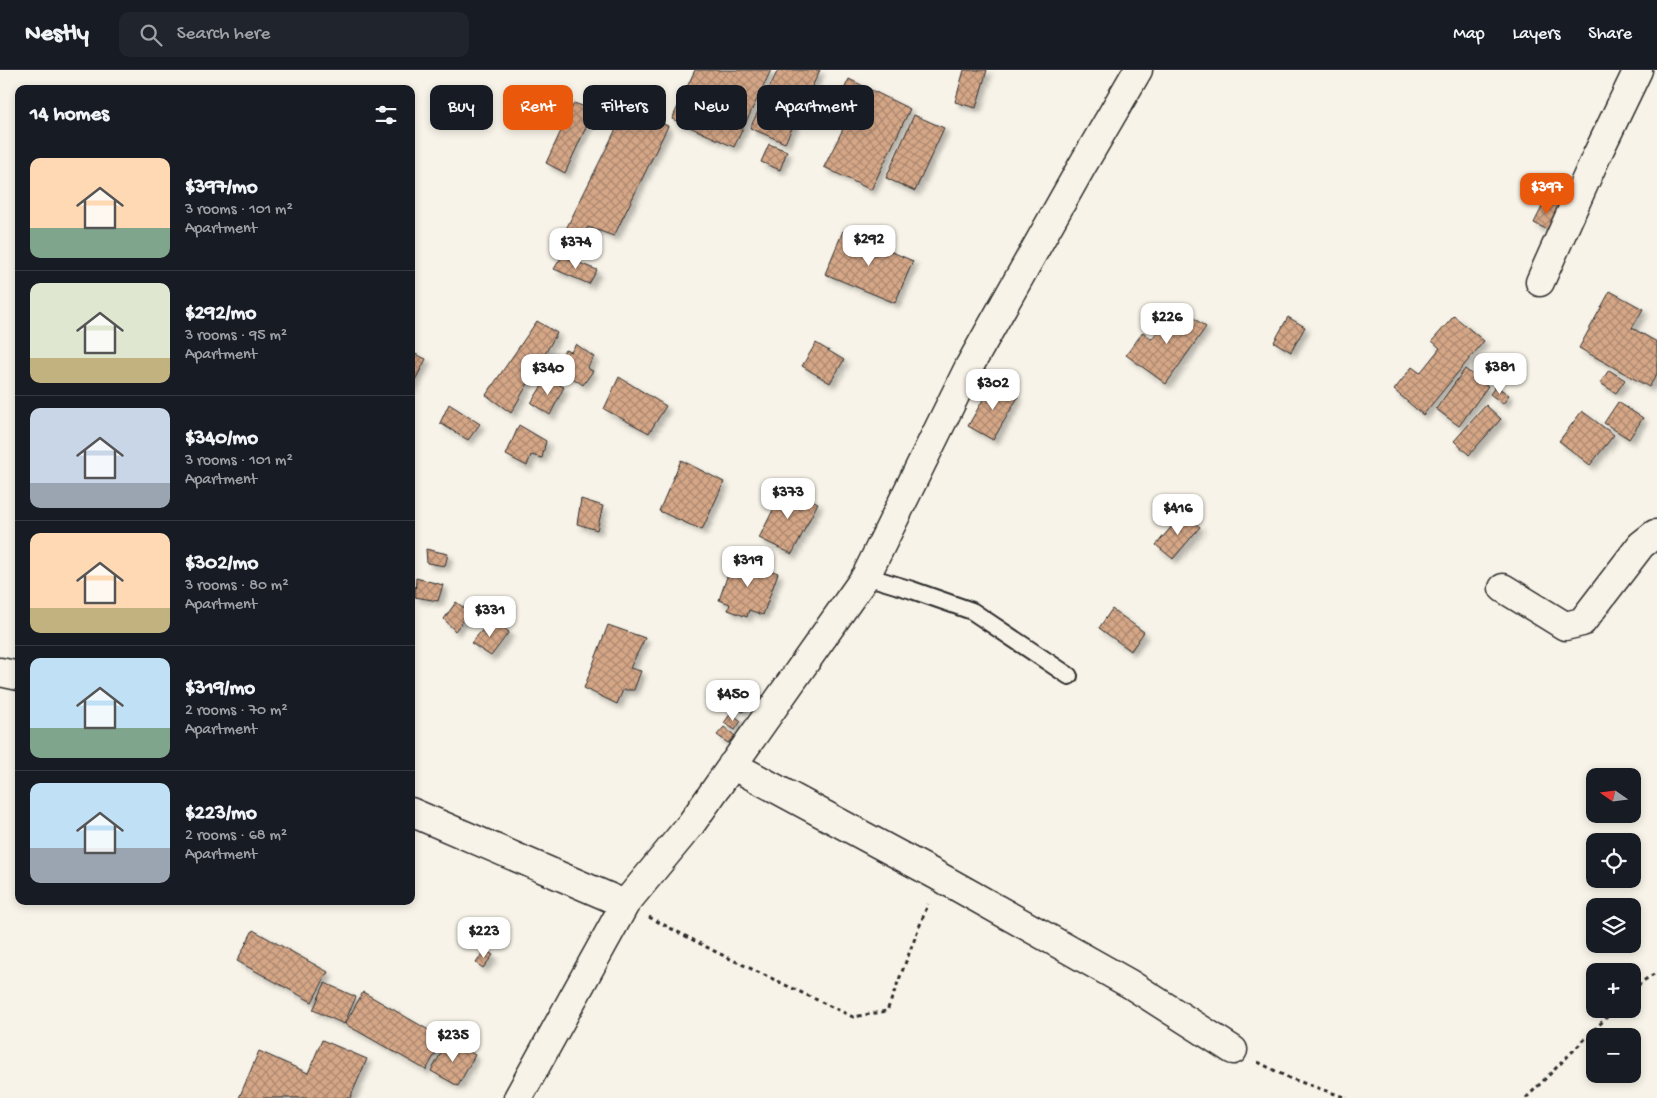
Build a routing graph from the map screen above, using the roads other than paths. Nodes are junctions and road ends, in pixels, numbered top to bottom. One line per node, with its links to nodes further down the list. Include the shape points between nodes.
1 (1138, 70): 5 (street, via 970,365)
2 (1638, 70): 3 (street)
3 (1540, 282)
4 (1657, 534): 6 (street, via 1641,545 1582,622 1565,626)
5 (866, 576): 9 (lane, via 972,611); 10 (street)
6 (1503, 588)
7 (0, 672): 8 (street)
8 (15, 675)
9 (1069, 676)
10 (732, 765): 12 (street, via 691,824); 13 (street, via 1130,984)
11 (415, 814): 12 (street)
12 (625, 904): 14 (street)
13 (1233, 1050)
14 (518, 1098)

